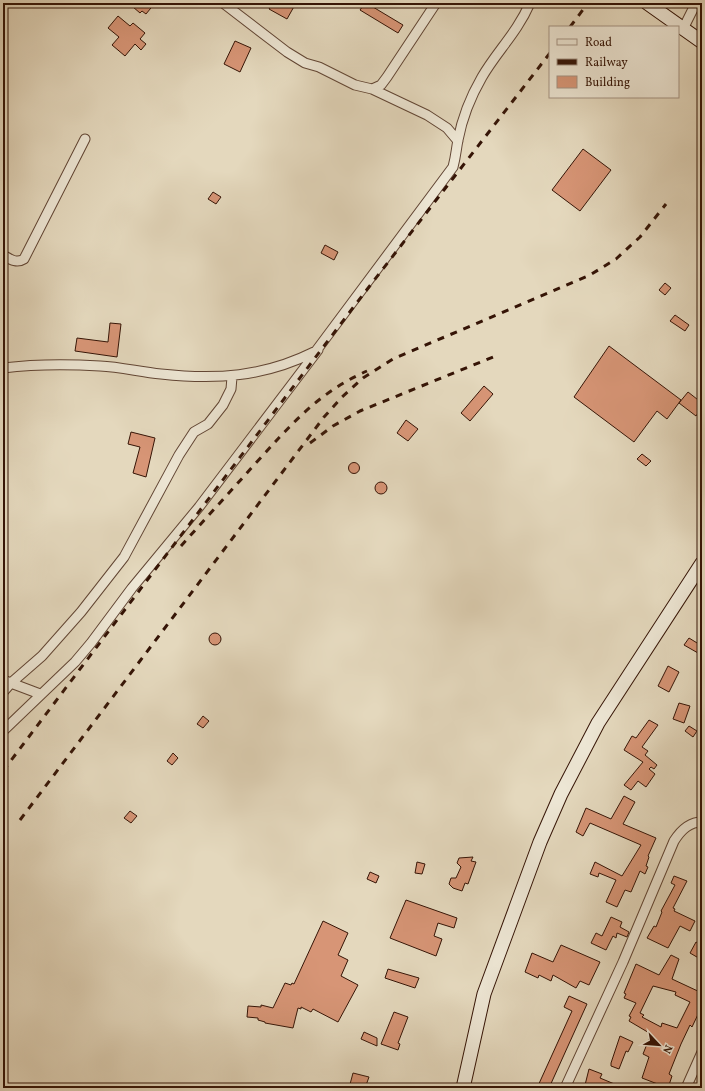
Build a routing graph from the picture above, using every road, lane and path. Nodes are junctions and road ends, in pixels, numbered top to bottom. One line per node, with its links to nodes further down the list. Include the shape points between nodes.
1 (223, 3): 11 (street, via 305,63 355,85)
2 (436, 3): 11 (street, via 387,77 381,85)
3 (530, 3): 13 (street, via 506,45 482,77 468,106)
4 (647, 3): 8 (main road)
5 (697, 3): 6 (street); 9 (street)
6 (702, 5)
7 (679, 26): 9 (main road)
8 (679, 26)
9 (683, 29): 10 (main road)
10 (702, 42)
11 (372, 89): 13 (street, via 426,115 447,128)
12 (84, 139): 14 (street, via 24,259 20,262 12,261)
13 (458, 141): 15 (street, via 458,152 453,167)
14 (3, 255)
15 (316, 351): 17 (street, via 274,369 258,370); 21 (street, via 318,350 91,643 75,662)
16 (3, 368): 17 (street, via 100,366 205,378)
17 (232, 377): 19 (street, via 223,405 208,424 194,432 179,455 124,557 42,656)
18 (702, 563): 25 (main road, via 598,723 561,794 540,842 484,994)
19 (7, 681): 20 (street); 21 (street)
20 (3, 692)
21 (40, 694): 22 (street)
22 (5, 725)
23 (702, 822): 26 (street, via 690,824 680,831 674,840 623,962)
24 (702, 1052): 27 (street)
25 (463, 1088)
26 (565, 1088)
27 (686, 1088)

